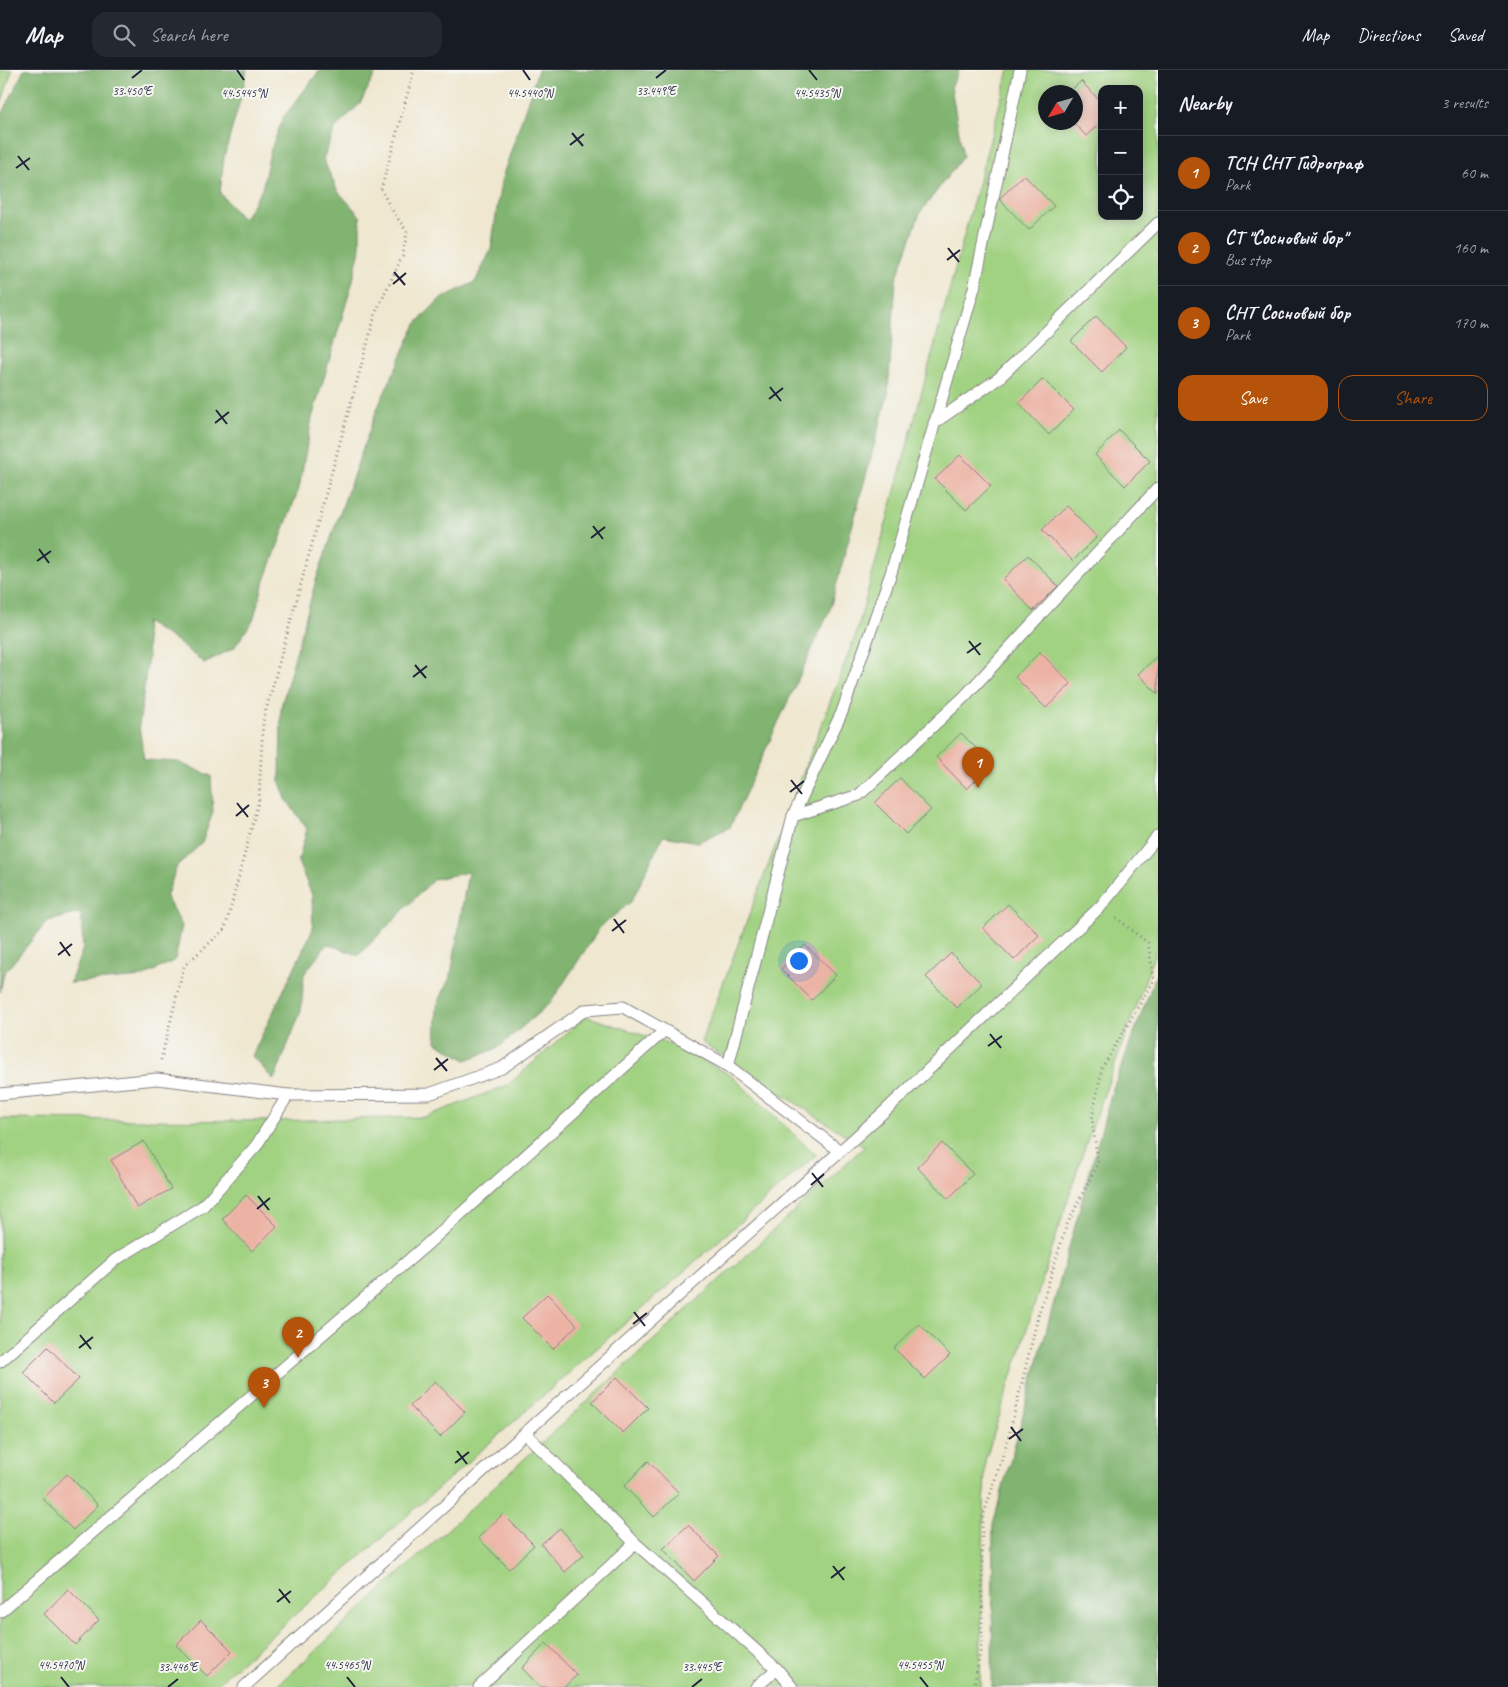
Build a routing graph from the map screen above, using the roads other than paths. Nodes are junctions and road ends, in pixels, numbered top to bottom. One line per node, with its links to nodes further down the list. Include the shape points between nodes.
1 (1020, 70): 3 (lane, via 974,288)
2 (1158, 223): 3 (lane, via 999,378)
3 (934, 423): 5 (lane, via 891,573 842,712)
4 (1158, 488): 5 (lane, via 964,698 859,795)
5 (793, 816): 8 (lane)
6 (1158, 836): 11 (lane, via 1101,906)
7 (664, 1031): 8 (lane); 10 (lane, via 623,1007 585,1010 502,1068 428,1094); 15 (lane, via 424,1247)
8 (728, 1066): 11 (lane)
9 (0, 1094): 10 (lane, via 157,1079)
10 (288, 1095): 12 (lane, via 256,1146 203,1206 114,1260)
11 (840, 1151): 13 (lane)
12 (0, 1362)
13 (525, 1433): 14 (lane); 17 (lane)
14 (635, 1543): 16 (lane); 18 (lane)
15 (0, 1612)
16 (777, 1669): 19 (lane); 20 (lane)
17 (244, 1687)
18 (479, 1687)
19 (756, 1687)
20 (792, 1687)

